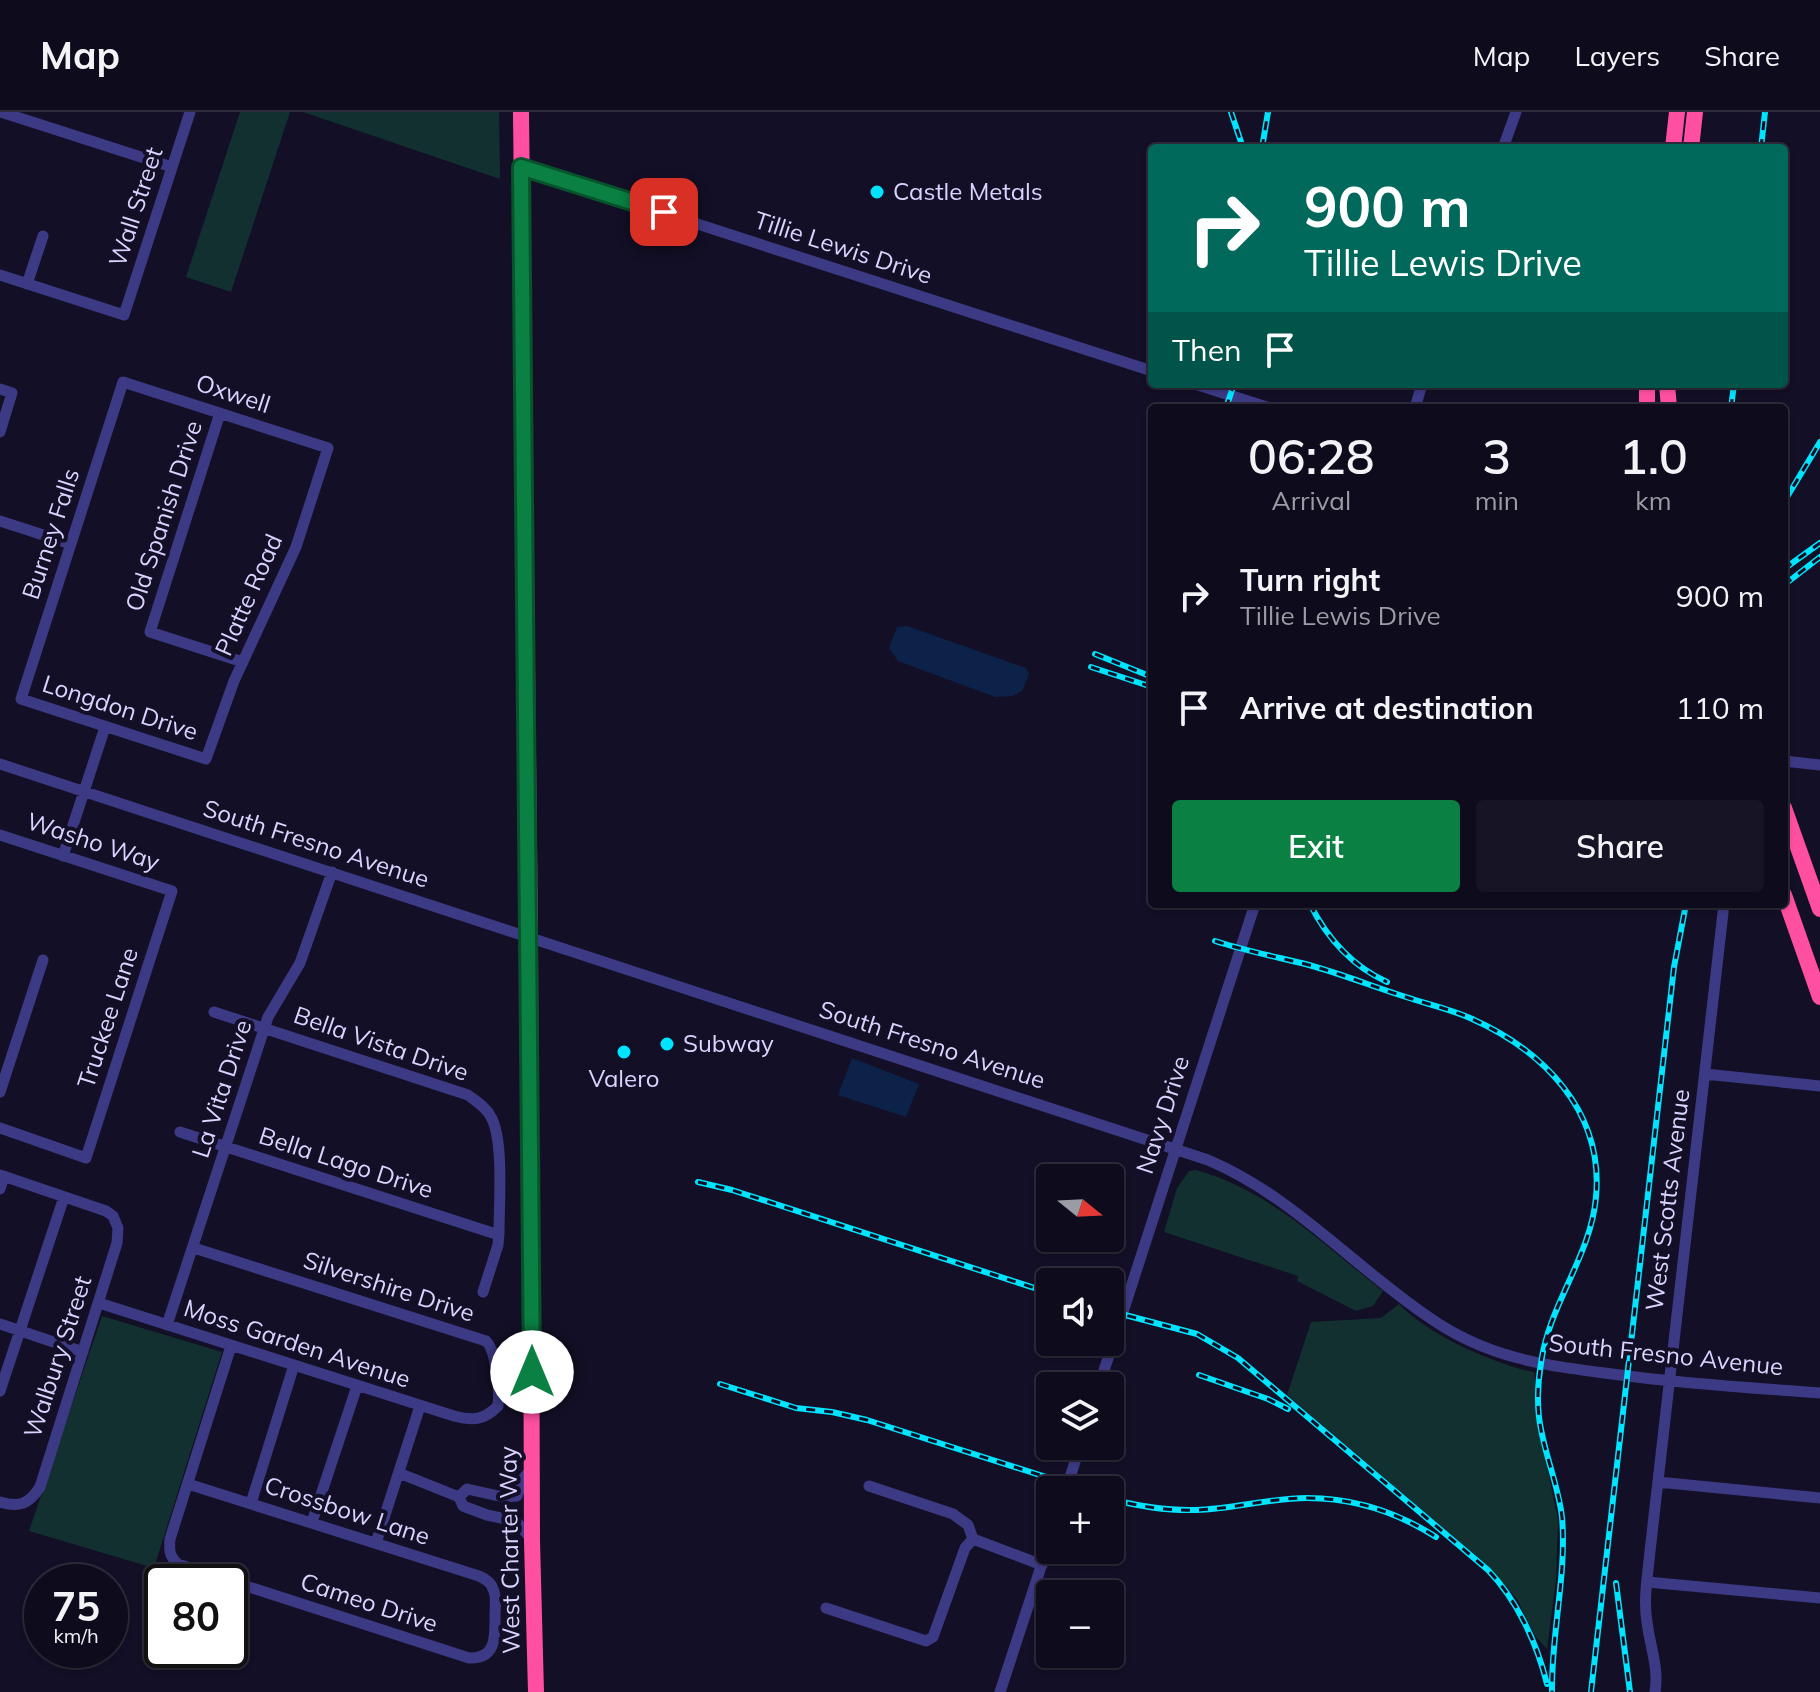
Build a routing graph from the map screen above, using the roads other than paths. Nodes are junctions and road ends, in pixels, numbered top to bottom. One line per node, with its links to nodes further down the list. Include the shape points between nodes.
1 (1, 112): 10 (street)
2 (190, 112): 10 (street, Wall Street)
3 (521, 112): 11 (highway, West Charter Way)
4 (1516, 112): 7 (street)
5 (1677, 112): 8 (highway)
6 (1695, 112): 9 (highway)
7 (1504, 144)
8 (1673, 144)
9 (1691, 144)
10 (172, 167): 14 (street, Wall Street, via 124,315)
11 (521, 167): 15 (street, Tillie Lewis Drive); 42 (highway, West Charter Way)
12 (43, 236): 14 (street)
13 (0, 275): 14 (street)
14 (27, 284)
15 (1148, 370)
16 (123, 382): 20 (street, Oxwell); 24 (street, Burney Falls)
17 (1208, 388): 19 (street)
18 (0, 389): 21 (street, via 12,393)
19 (1258, 404)
20 (220, 413): 22 (street, Oxwell); 25 (street, Old Spanish Drive, via 150,632)
21 (0, 432)
22 (328, 448): 25 (street, Platte Road, via 296,547)
23 (0, 521): 24 (street)
24 (71, 544): 26 (street, Burney Falls)
25 (243, 662): 28 (street, Platte Road)
26 (21, 699): 27 (street, Longdon Drive)
27 (105, 727): 28 (street, Longdon Drive); 32 (street)
28 (206, 759)
29 (1788, 761): 31 (street)
30 (0, 764): 32 (street, South Fresno Avenue)
31 (1820, 765)
32 (84, 791): 35 (street); 36 (street, South Fresno Avenue)
33 (1788, 819): 41 (highway)
34 (0, 835): 35 (street, Washo Way)
35 (63, 856): 37 (street, Washo Way)
36 (332, 872): 42 (street, South Fresno Avenue); 46 (street, La Vita Drive, via 300,963)
37 (172, 891): 50 (street, Truckee Lane, via 86,1158)
38 (1788, 906): 44 (highway)
39 (1254, 908): 53 (street, Navy Drive)
40 (1724, 908): 47 (street, West Scotts Avenue)
41 (1820, 909)
42 (530, 936): 53 (street, South Fresno Avenue); 74 (highway, West Charter Way)
43 (43, 960): 49 (street)
44 (1820, 997)
45 (214, 1012): 46 (street, Bella Vista Drive)
46 (264, 1028): 52 (street, La Vita Drive); 57 (street, Bella Vista Drive, via 468,1095 485,1108 498,1136)
47 (1705, 1074): 48 (street); 68 (street, West Scotts Avenue)
48 (1820, 1086)
49 (0, 1092)
50 (0, 1128)
51 (180, 1132): 52 (street, Bella Lago Drive)
52 (227, 1147): 57 (street, Bella Lago Drive); 58 (street, La Vita Drive)
53 (1176, 1147): 67 (street, Navy Drive); 68 (street, South Fresno Avenue, via 1238,1172 1270,1193 1465,1340 1540,1364)
54 (2, 1176): 55 (street); 56 (street)
55 (0, 1189)
56 (64, 1197): 60 (street, Walbury Street, via 106,1211 118,1228); 63 (street)
57 (499, 1235): 59 (street)
58 (194, 1248): 62 (street, La Vita Drive); 73 (street, Silvershire Drive, via 486,1341 499,1398 498,1406)
59 (483, 1292)
60 (99, 1303): 62 (street, Moss Garden Avenue); 65 (street, Walbury Street)
61 (0, 1324): 63 (street)
62 (167, 1325): 64 (street, Moss Garden Avenue)
63 (20, 1330): 65 (street); 70 (street)
64 (231, 1346): 66 (street, Moss Garden Avenue); 77 (street)
65 (83, 1352): 81 (street, Walbury Street, via 34,1498 24,1505)
66 (294, 1365): 69 (street, Moss Garden Avenue); 82 (street)
67 (1104, 1372)
68 (1669, 1381): 71 (street, South Fresno Avenue); 76 (street, West Scotts Avenue)
69 (357, 1386): 72 (street, Moss Garden Avenue); 83 (street)
70 (0, 1391)
71 (1820, 1393)
72 (420, 1406): 73 (street, Moss Garden Avenue); 75 (street)
73 (482, 1419)
74 (532, 1468): 79 (street, via 517,1496 467,1489); 85 (highway, West Charter Way)
75 (399, 1473): 79 (street); 86 (street)
76 (1658, 1482): 80 (street); 88 (street, West Scotts Avenue)
77 (188, 1484): 82 (street, Crossbow Lane); 89 (street, Cameo Drive, via 170,1539 170,1554 178,1564 480,1659 495,1641 495,1592)
78 (869, 1486): 84 (street, via 953,1514 968,1525)
79 (459, 1497): 85 (street, via 463,1506 516,1521)
80 (1820, 1498)
81 (0, 1502)
82 (251, 1503): 83 (street, Crossbow Lane)
83 (312, 1522): 86 (street, Crossbow Lane)
84 (973, 1539): 87 (street); 91 (street, via 965,1548 933,1637 926,1641)
85 (532, 1541): 92 (highway, West Charter Way)
86 (376, 1543): 89 (street, Crossbow Lane)
87 (1042, 1565): 93 (street)
88 (1647, 1582): 90 (street); 94 (street, West Scotts Avenue)
89 (490, 1583)
90 (1820, 1598)
91 (826, 1608)
92 (536, 1692)
93 (1000, 1692)
94 (1655, 1692)

